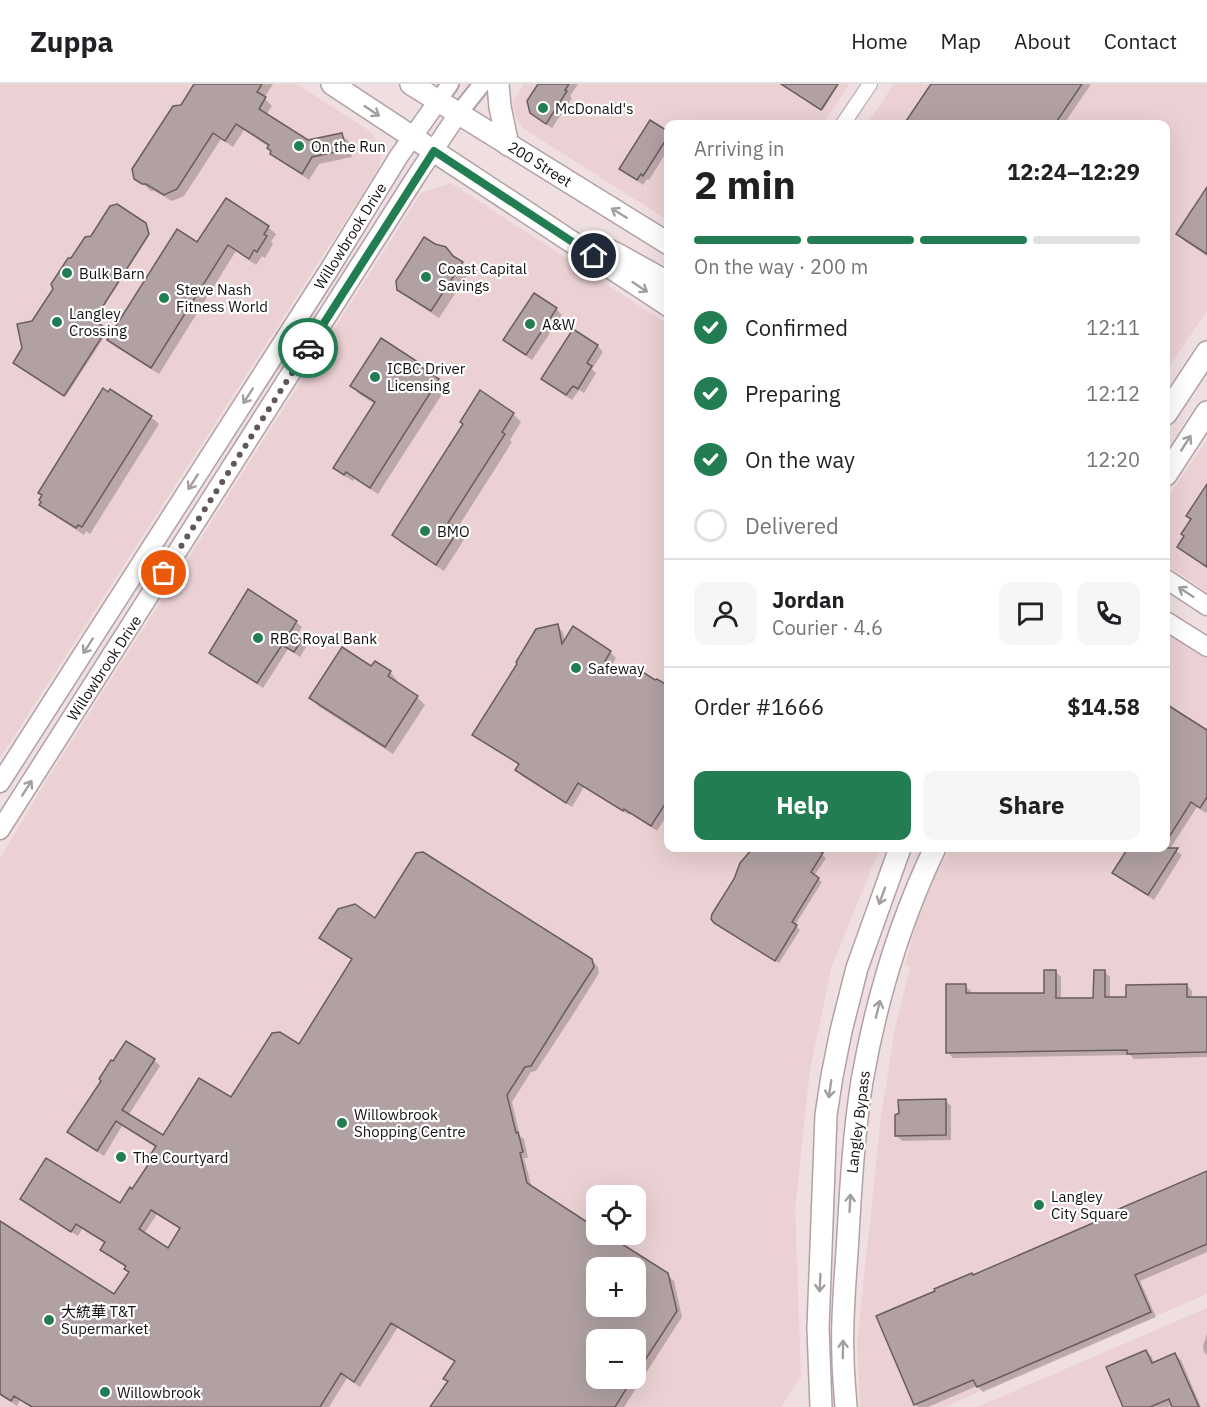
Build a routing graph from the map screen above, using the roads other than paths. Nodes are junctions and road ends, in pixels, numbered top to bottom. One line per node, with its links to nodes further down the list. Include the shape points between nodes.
1 (332, 84): 9 (main road, one-way to 9)
2 (411, 84): 6 (main road, 200 Street)
3 (482, 84): 7 (street, Willowbrook Drive)
4 (498, 84): 10 (main road)
5 (870, 84): 8 (street)
6 (444, 92): 7 (main road, 200 Street); 9 (main road, Willowbrook Drive)
7 (458, 114): 10 (main road, 200 Street); 11 (main road, Willowbrook Drive)
8 (846, 120)
9 (412, 137): 11 (main road); 24 (main road, Willowbrook Drive, one-way to 24)
10 (508, 145): 13 (main road, 200 Street, one-way to 10)
11 (434, 151): 12 (main road); 25 (main road, Willowbrook Drive, one-way to 11)
12 (538, 219): 14 (main road, via 617,254); 15 (main road, one-way to 15)
13 (664, 241)
14 (664, 280)
15 (664, 303)
16 (1207, 352): 17 (main road)
17 (1170, 408)
18 (1207, 412): 19 (main road, one-way to 18)
19 (1170, 469)
20 (1170, 582): 21 (main road, one-way to 20)
21 (1207, 606)
22 (1170, 624): 23 (main road)
23 (1207, 647)
24 (0, 783)
25 (0, 830)
26 (899, 852): 28 (main road, Langley Bypass, one-way to 28, via 856,968 828,1106 818,1328)
27 (933, 852): 29 (main road, Langley Bypass, one-way to 27, via 845,1282 862,1083 887,972)
28 (821, 1407)
29 (846, 1407)

